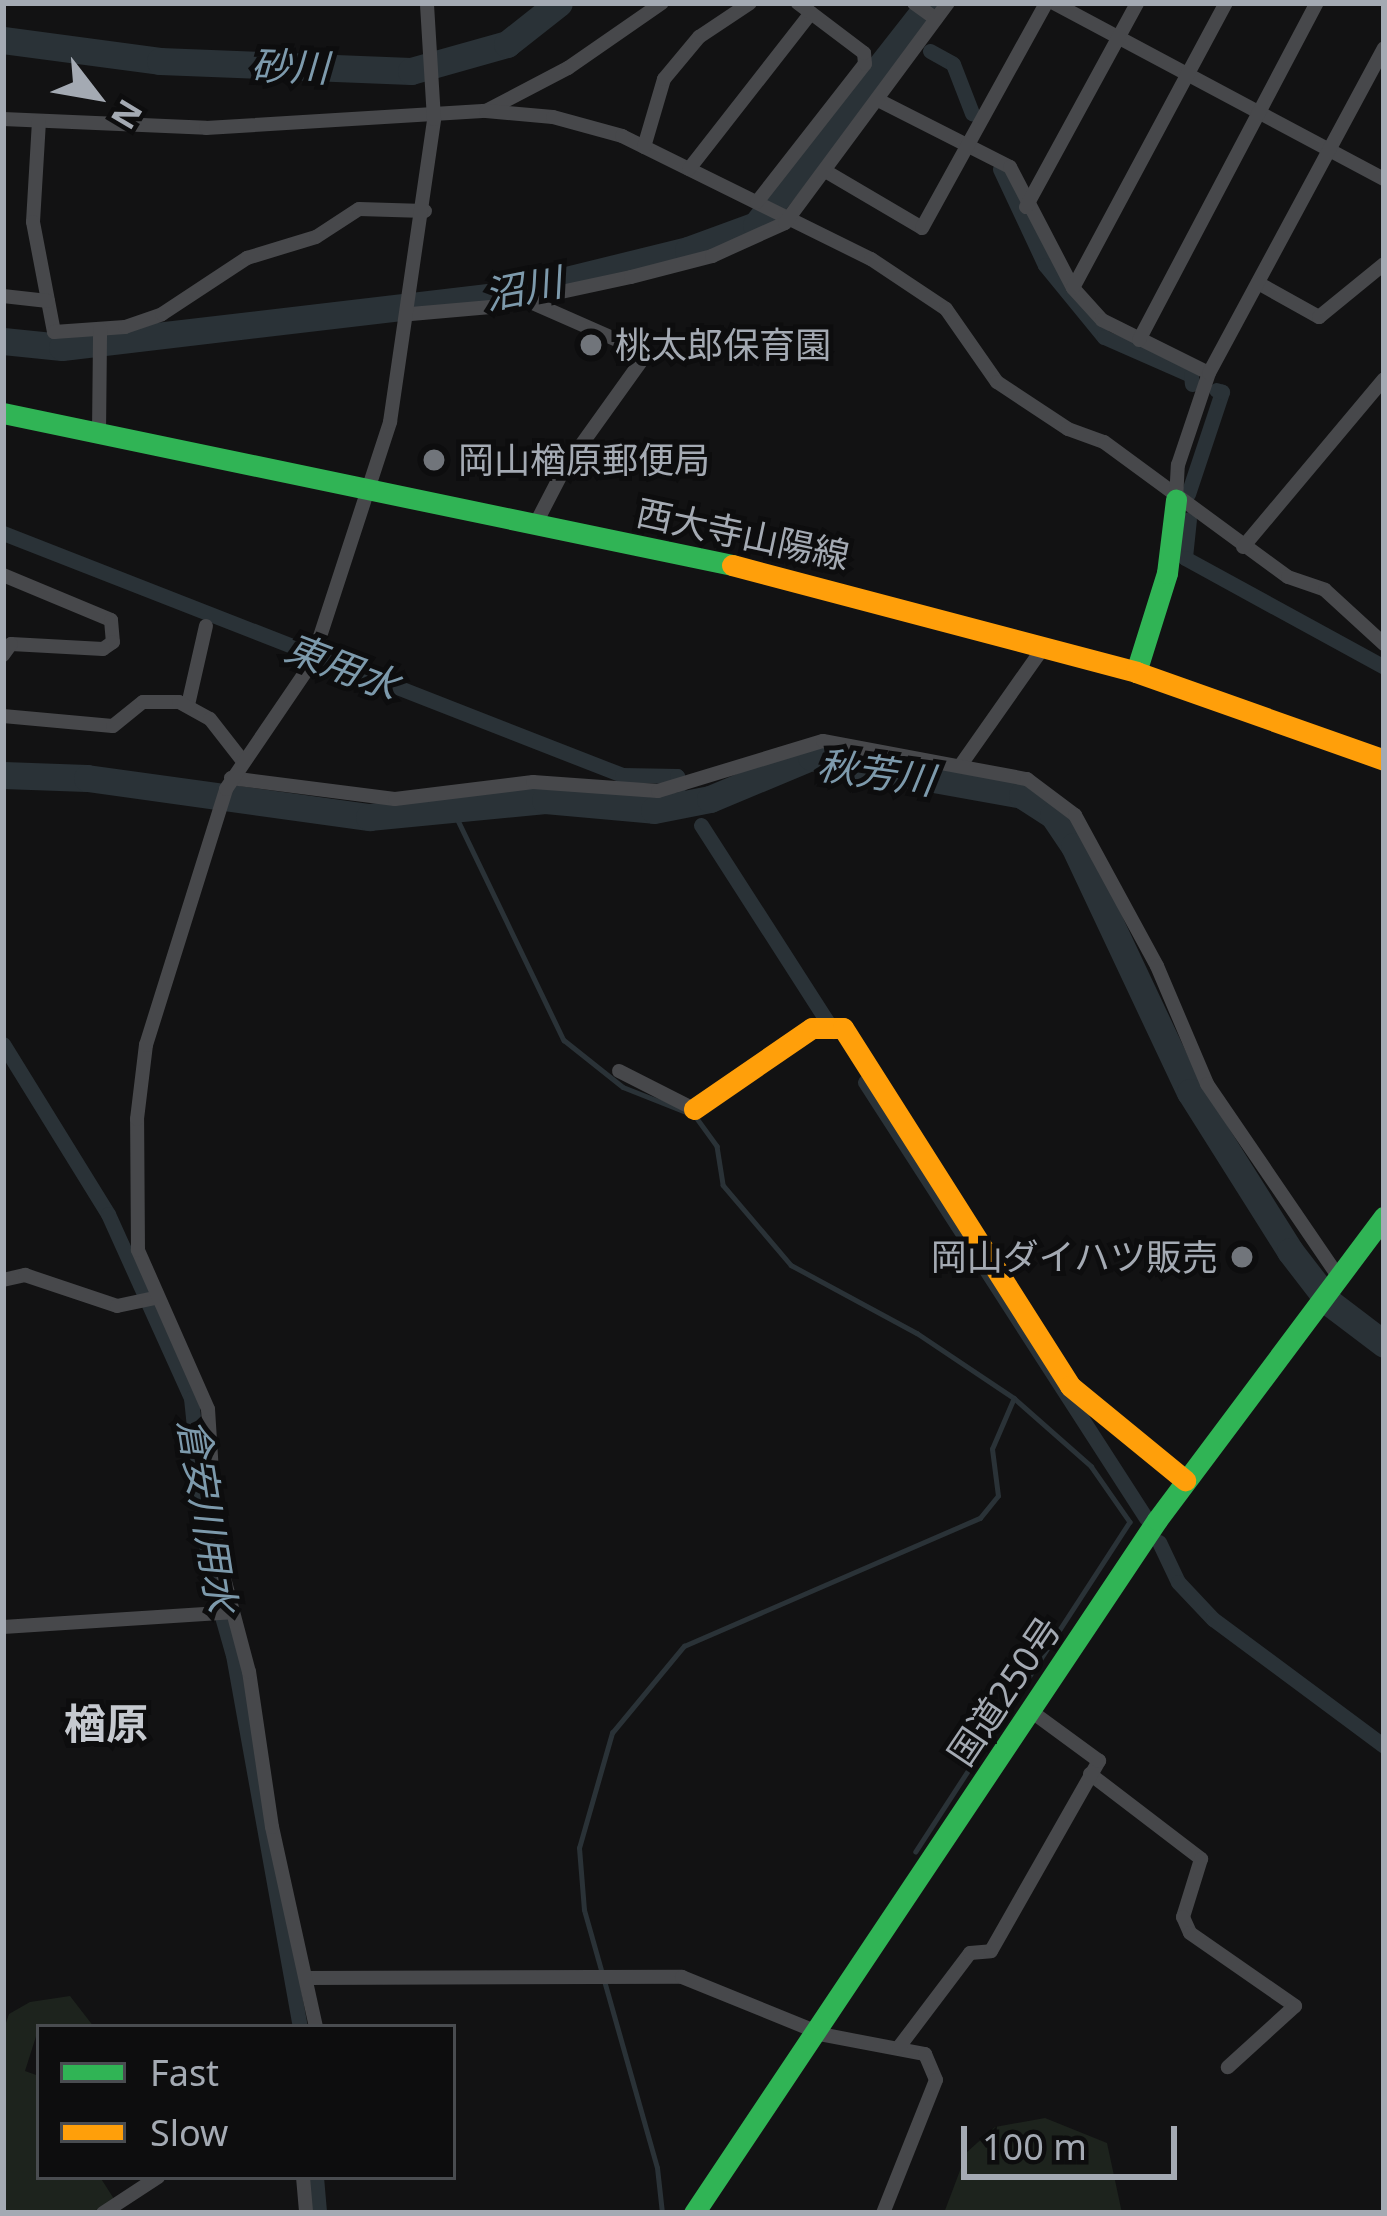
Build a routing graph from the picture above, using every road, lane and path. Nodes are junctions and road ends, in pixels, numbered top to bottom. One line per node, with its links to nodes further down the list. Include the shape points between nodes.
1 (427, 3): 18 (street)
2 (662, 3): 17 (street, via 568,68)
3 (749, 3): 23 (street, via 698,38 664,80)
4 (798, 3): 11 (street)
5 (914, 3): 12 (street)
6 (948, 3): 12 (street)
7 (1050, 3): 13 (street); 22 (street)
8 (1137, 3): 13 (street)
9 (1226, 3): 15 (street)
10 (1317, 3): 19 (street)
11 (812, 13): 25 (street); 28 (street, via 864,53 866,64)
12 (936, 20): 16 (street)
13 (1119, 37): 15 (street); 29 (street)
14 (1384, 48): 24 (street)
15 (1189, 73): 19 (street); 35 (street)
16 (878, 100): 22 (street); 26 (street)
17 (486, 111): 18 (street); 23 (street, via 553,117)
18 (434, 113): 21 (street, via 206,128); 30 (street)
19 (1259, 113): 24 (street); 41 (street)
20 (3, 119): 21 (street)
21 (39, 121): 38 (street, via 32,209)
22 (967, 145): 26 (street, via 922,228); 29 (street, via 1010,167)
23 (644, 147): 25 (street)
24 (1329, 149): 27 (street); 33 (street)
25 (689, 169): 28 (street)
26 (827, 172): 31 (street)
27 (1384, 179)
28 (757, 202): 31 (street)
29 (1026, 208): 35 (street)
30 (425, 211): 39 (street); 40 (street, via 359,209 316,237 247,258 162,314)
31 (794, 218): 37 (street, via 712,256); 47 (street, via 946,309 997,382 1068,429 1104,442)
32 (1384, 264): 33 (street, via 1319,316)
33 (1258, 283): 42 (street)
34 (3, 287): 36 (street)
35 (1073, 288): 41 (street, via 1102,320)
36 (3, 296): 38 (street)
37 (526, 300): 39 (street); 48 (street, via 647,353 563,469)
38 (48, 301): 40 (street, via 54,332)
39 (411, 314): 46 (street)
40 (100, 329): 45 (street)
41 (1139, 340): 42 (street)
42 (1209, 373): 47 (street, via 1178,465)
43 (1384, 379): 49 (street)
44 (3, 413): 45 (main road, 西大寺山陽線)
45 (99, 433): 46 (main road, 西大寺山陽線)
46 (370, 488): 48 (main road, 西大寺山陽線); 58 (street, via 313,658 284,713)
47 (1176, 500): 49 (street); 55 (main road, via 1167,573)
48 (536, 523): 53 (main road, 西大寺山陽線, via 832,586)
49 (1243, 547): 52 (street, via 1325,590)
50 (3, 575): 54 (street, via 103,615 113,642 103,649 11,644)
51 (206, 626): 56 (street)
52 (1384, 644)
53 (1045, 645): 55 (main road, 西大寺山陽線); 60 (street)
54 (3, 655)
55 (1136, 672): 59 (main road, 西大寺山陽線)
56 (188, 705): 57 (street, via 142,702 113,726); 58 (street)
57 (3, 716)
58 (242, 760): 61 (street)
59 (1384, 760)
60 (960, 766): 61 (street, via 823,741 658,791 533,782 395,799); 65 (street, via 1027,779 1075,815 1157,966 1207,1084)
61 (229, 784): 67 (street, via 141,1072 136,1228)
62 (619, 1071): 63 (street)
63 (694, 1109): 68 (main road, via 812,1028 843,1028 1070,1386)
64 (1384, 1217): 65 (main road, 国道250号)
65 (1335, 1279): 68 (main road, 国道250号)
66 (3, 1280): 67 (street, via 26,1275 117,1306)
67 (148, 1301): 69 (street, via 208,1409)
68 (1185, 1480): 71 (main road, 国道250号)
69 (224, 1614): 70 (street); 73 (street)
70 (3, 1627)
71 (1031, 1711): 72 (street, via 1099,1761); 75 (main road, 国道250号)
72 (1090, 1774): 76 (street, via 991,1952 970,1953); 77 (street, via 1201,1859 1183,1917 1190,1933 1295,2006)
73 (306, 1978): 74 (street); 75 (street, via 696,1979)
74 (315, 2024)
75 (816, 2031): 76 (street); 82 (main road, 国道250号)
76 (898, 2047): 83 (street, via 930,2056 936,2080)
77 (1228, 2067)
78 (153, 2180): 80 (street)
79 (303, 2180): 81 (street)
80 (103, 2213)
81 (306, 2213)
82 (694, 2213)
83 (883, 2213)

